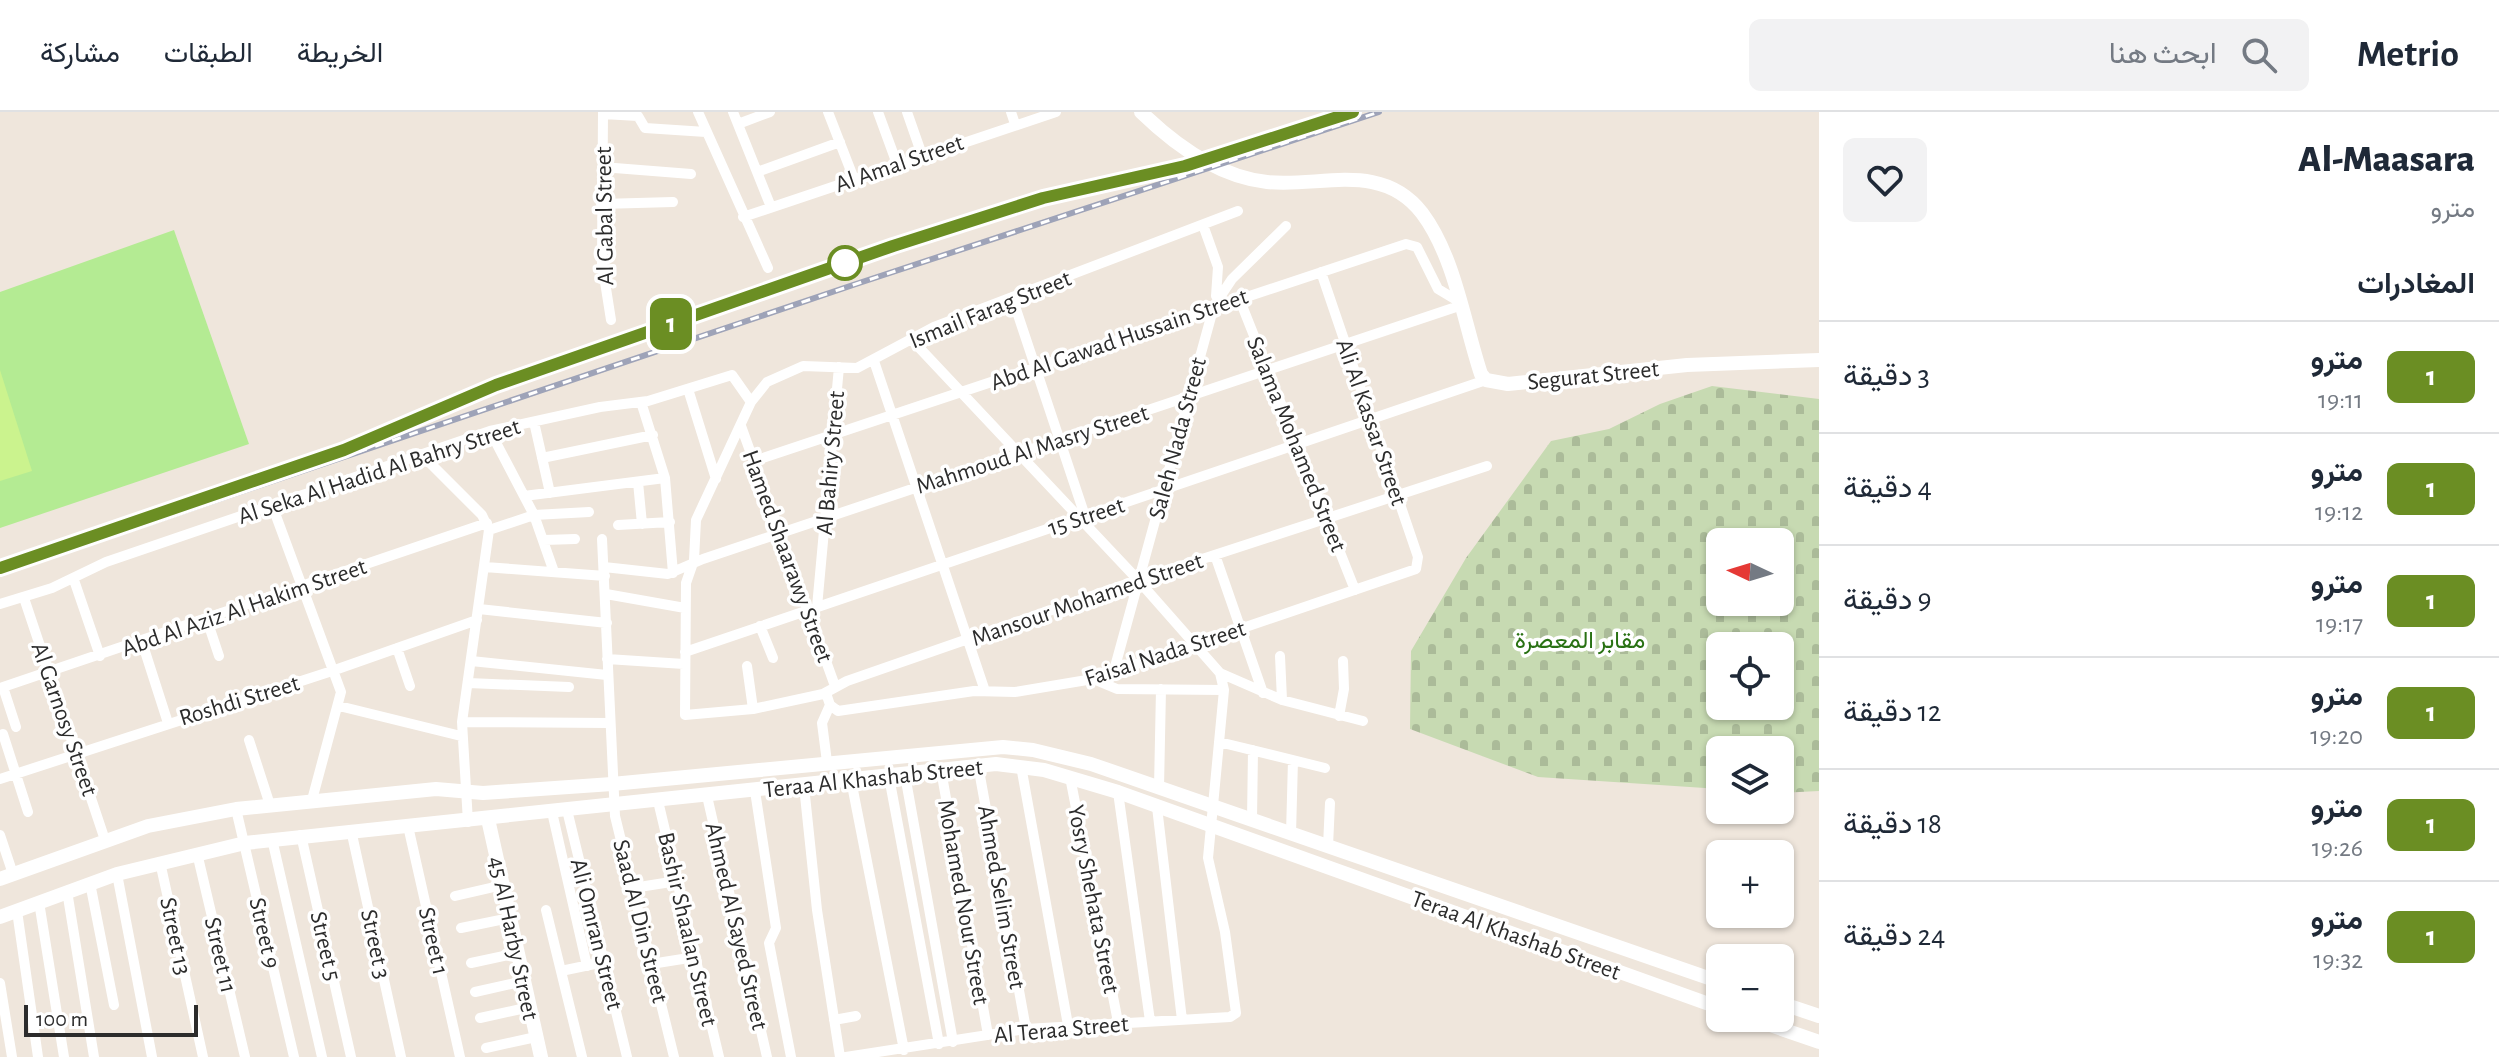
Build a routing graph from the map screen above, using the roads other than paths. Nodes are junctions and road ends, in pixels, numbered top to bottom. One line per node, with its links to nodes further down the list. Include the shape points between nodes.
1 (698, 112): 13 (street)
2 (733, 112): 11 (street)
3 (770, 112): 11 (street)
4 (828, 112): 14 (street)
5 (878, 112): 16 (street)
6 (907, 112): 15 (street)
7 (1011, 112): 12 (street)
8 (1056, 112): 12 (street, Al Amal Street)
9 (1141, 112): 32 (street, via 1164,135 1242,177 1269,183 1353,179 1406,198 1431,227)
10 (603, 113): 13 (street, via 638,116 645,128); 17 (street, Al Gabal Street)
11 (738, 124): 18 (street)
12 (1015, 124): 15 (street, Al Amal Street)
13 (706, 132): 25 (street)
14 (840, 142): 18 (street); 20 (street)
15 (922, 155): 16 (street, Al Amal Street)
16 (897, 164): 20 (street, Al Amal Street)
17 (602, 167): 19 (street); 22 (street, Al Gabal Street)
18 (757, 172): 23 (street)
19 (691, 174)
20 (854, 179): 23 (street, Al Amal Street)
21 (673, 202): 22 (street)
22 (601, 204): 34 (street, Al Gabal Street, via 602,263)
23 (771, 207): 25 (street, Al Amal Street)
24 (1238, 211): 26 (street, Ismail Farag Street)
25 (743, 217): 28 (street)
26 (1203, 225): 30 (street, Ismail Farag Street); 33 (street, via 1219,275)
27 (1286, 226): 33 (street, Saleh Nada Street, via 1232,279)
28 (768, 268)
29 (1321, 272): 31 (street, Abd Al Gawad Hussain Street); 32 (street, Abd Al Gawad Hussain Street, via 1414,245 1438,289); 36 (street, Ali Al Kassar Street)
30 (1012, 297): 35 (street, Ismail Farag Street); 40 (street)
31 (1239, 298): 33 (street, Abd Al Gawad Hussain Street); 41 (street, Salama Mohamed Street)
32 (1459, 303): 36 (street, Mahmoud Al Masry Street); 42 (street)
33 (1214, 306): 40 (street, Abd Al Gawad Hussain Street); 45 (street, Saleh Nada Street)
34 (611, 320)
35 (911, 339): 38 (street, Ismail Farag Street); 44 (street)
36 (1345, 344): 41 (street, Mahmoud Al Masry Street); 49 (street, Ali Al Kassar Street)
37 (1819, 360): 42 (street, Segurat Street, via 1673,366 1508,384)
38 (874, 361): 39 (street, Ismail Farag Street, via 857,368); 48 (street)
39 (839, 367): 47 (street, Ismail Farag Street, via 816,364 779,375); 54 (street, Al Bahiry Street)
40 (1035, 367): 44 (street, Abd Al Gawad Hussain Street); 55 (street)
41 (1267, 370): 45 (street, Mahmoud Al Masry Street); 56 (street, Salama Mohamed Street)
42 (1486, 380): 49 (street, 15 Street)
43 (688, 389): 46 (street, Al Seka Al Hadid Al Bahry Street); 47 (street, Al Seka Al Hadid Al Bahry Street, via 734,375); 63 (street)
44 (962, 391): 48 (street, Abd Al Gawad Hussain Street); 57 (street)
45 (1188, 397): 55 (street, Mahmoud Al Masry Street); 66 (street, Saleh Nada Street)
46 (641, 402): 50 (street, Al Seka Al Hadid Al Bahry Street); 53 (street)
47 (751, 402): 51 (street)
48 (893, 415): 54 (street, Abd Al Gawad Hussain Street); 65 (street)
49 (1371, 419): 56 (street, 15 Street); 69 (street, Ali Al Kassar Street)
50 (534, 422): 52 (street, Al Seka Al Hadid Al Bahry Street); 59 (street)
51 (741, 426): 60 (street, Hamed Shaarawy Street); 63 (street)
52 (490, 431): 58 (street, Al Seka Al Hadid Al Bahry Street); 68 (street)
53 (653, 435): 59 (street); 62 (street)
54 (832, 435): 60 (street, Abd Al Gawad Hussain Street); 74 (street, Al Bahiry Street)
55 (1060, 440): 57 (street, Mahmoud Al Masry Street); 73 (street)
56 (1297, 444): 66 (street, 15 Street); 75 (street, Salama Mohamed Street)
57 (1018, 453): 65 (street, Mahmoud Al Masry Street); 73 (street)
58 (421, 454): 70 (street, Al Seka Al Hadid Al Bahry Street); 79 (street)
59 (542, 458): 67 (street)
60 (754, 461): 80 (street, Hamed Shaarawy Street)
61 (1487, 466): 69 (street, Mansour Mohamed Street)
62 (665, 478): 64 (street); 76 (street)
63 (716, 479): 85 (street, via 696,520)
64 (638, 482): 67 (street); 77 (street)
65 (918, 487): 74 (street, Mahmoud Al Masry Street); 86 (street)
66 (1162, 492): 73 (street, 15 Street); 93 (street, Saleh Nada Street)
67 (550, 493): 68 (street)
68 (524, 496): 72 (street)
69 (1397, 496): 75 (street, Mansour Mohamed Street); 88 (street, Ali Al Kassar Street, via 1419,560)
70 (272, 505): 92 (street, Al Seka Al Hadid Al Bahry Street, via 106,562); 94 (street)
71 (589, 512): 72 (street, Abd Al Aziz Al Hakim Street)
72 (534, 515): 79 (street, Abd Al Aziz Al Hakim Street); 83 (street)
73 (1082, 517): 86 (street, 15 Street); 93 (street)
74 (825, 518): 80 (street, Mahmoud Al Masry Street); 100 (street, Al Bahiry Street)
75 (1327, 519): 84 (street, Mansour Mohamed Street); 95 (street, Salama Mohamed Street)
76 (670, 522): 77 (street); 91 (street)
77 (642, 524): 78 (street)
78 (618, 525)
79 (488, 526): 87 (street); 94 (street, Abd Al Aziz Al Hakim Street)
80 (779, 533): 85 (street, Mahmoud Al Masry Street); 100 (street, Hamed Shaarawy Street)
81 (575, 539): 83 (street)
82 (602, 539): 90 (street, Saad Al Din Street)
83 (544, 540): 89 (street)
84 (1215, 555): 93 (street, Mansour Mohamed Street); 105 (street)
85 (692, 564): 91 (street, Mahmoud Al Masry Street); 99 (street)
86 (944, 564): 100 (street, 15 Street); 106 (street)
87 (485, 567): 89 (street); 101 (street)
88 (1413, 570): 95 (street, Faisal Nada Street)
89 (554, 572): 90 (street)
90 (604, 572): 91 (street); 96 (street, Saad Al Din Street)
91 (673, 573)
92 (74, 580): 97 (street, Al Seka Al Hadid Al Bahry Street); 111 (street)
93 (1138, 580): 106 (street, Mansour Mohamed Street); 108 (street); 123 (street, Saleh Nada Street)
94 (302, 588): 102 (street, Abd Al Aziz Al Hakim Street); 120 (street)
95 (1355, 590): 105 (street, Faisal Nada Street)
96 (606, 594): 99 (street); 103 (street, Saad Al Din Street)
97 (24, 598): 98 (street, Al Seka Al Hadid Al Bahry Street); 121 (street, Al Garnosy Street)
98 (0, 604)
99 (685, 608): 110 (street)
100 (812, 608): 104 (street, 15 Street); 131 (street, Hamed Shaarawy Street)
101 (478, 615): 103 (street); 109 (street, Roshdi Street); 116 (street)
102 (207, 620): 107 (street, Abd Al Aziz Al Hakim Street); 112 (street)
103 (607, 623): 115 (street, Saad Al Din Street)
104 (760, 626): 110 (street, 15 Street); 114 (street)
105 (1241, 629): 108 (street, Faisal Nada Street); 134 (street)
106 (968, 641): 131 (street, Mansour Mohamed Street); 133 (street)
107 (142, 642): 111 (street, Abd Al Aziz Al Hakim Street); 142 (street)
108 (1196, 644): 122 (street); 123 (street, Faisal Nada Street)
109 (397, 648): 120 (street, Roshdi Street); 127 (street)
110 (685, 652): 118 (street)
111 (100, 656): 121 (street, Abd Al Aziz Al Hakim Street)
112 (219, 656)
113 (1280, 656): 135 (street)
114 (773, 658)
115 (607, 659): 118 (street); 124 (street, Saad Al Din Street)
116 (471, 661): 124 (street); 126 (street)
117 (1343, 661): 139 (street)
118 (684, 664): 138 (street, Mansour Mohamed Street, via 685,715)
119 (747, 666): 138 (street)
120 (332, 671): 137 (street, via 341,692); 142 (street, Roshdi Street)
121 (49, 672): 129 (street, Abd Al Aziz Al Hakim Street); 150 (street, Al Garnosy Street)
122 (1220, 673): 132 (street); 134 (street)
123 (1113, 674): 125 (street, Faisal Nada Street)
124 (607, 675): 143 (street, Saad Al Din Street)
125 (1093, 679): 130 (street, via 1117,689); 133 (street, Faisal Nada Street, via 1015,692)
126 (468, 683): 128 (street); 141 (street)
127 (410, 686)
128 (569, 687)
129 (2, 688): 144 (street)
130 (1161, 689): 132 (street); 165 (street)
131 (831, 690): 136 (street); 138 (street, Mansour Mohamed Street)
132 (1224, 690): 148 (street)
133 (985, 691): 136 (street, Faisal Nada Street, via 841,710)
134 (1263, 693): 135 (street)
135 (1282, 700): 139 (street)
136 (830, 705): 152 (street, via 822,723)
137 (339, 706): 146 (street); 170 (street)
138 (753, 709)
139 (1339, 716): 140 (street)
140 (1363, 721)
141 (462, 722): 143 (street); 146 (street)
142 (168, 723): 150 (street, Roshdi Street)
143 (609, 723): 163 (street, Saad Al Din Street)
144 (16, 727)
145 (3, 734): 157 (street)
146 (461, 736): 166 (street)
147 (249, 740): 173 (street)
148 (1219, 742): 149 (street); 176 (street)
149 (1253, 750): 151 (street); 181 (street)
150 (76, 753): 157 (street, Roshdi Street); 190 (street, Al Garnosy Street)
151 (1293, 760): 155 (street); 186 (street)
152 (827, 762): 163 (street, Teraa Al Khashab Street); 165 (street, Teraa Al Khashab Street, via 1003,747 1062,756)
153 (978, 765): 154 (street, Teraa Al Khashab Street); 156 (street, Teraa Al Khashab Street); 234 (street, Ahmed Selim Street)
154 (1021, 766): 160 (street, Teraa Al Khashab Street); 233 (street)
155 (1325, 768)
156 (941, 770): 158 (street, Teraa Al Khashab Street); 236 (street, Mohamed Nour Street)
157 (16, 773): 161 (street, Roshdi Street); 179 (street)
158 (905, 775): 159 (street, Teraa Al Khashab Street); 238 (street)
159 (889, 777): 162 (street, Teraa Al Khashab Street); 241 (street)
160 (1070, 777): 168 (street, Teraa Al Khashab Street); 232 (street, Yosry Shehata Street)
161 (0, 779)
162 (851, 780): 164 (street, Teraa Al Khashab Street); 243 (street)
163 (612, 784): 166 (street, Teraa Al Khashab Street, via 483,793); 174 (street, Saad Al Din Street)
164 (804, 786): 167 (street, Teraa Al Khashab Street); 229 (street)
165 (1159, 788): 176 (street, Teraa Al Khashab Street)
166 (464, 789): 170 (street, Teraa Al Khashab Street); 182 (street)
167 (755, 791): 169 (street, Teraa Al Khashab Street); 263 (street, via 776,928 769,943)
168 (1118, 792): 175 (street, Teraa Al Khashab Street); 231 (street)
169 (707, 796): 171 (street, Teraa Al Khashab Street); 262 (street, Ahmed Al Sayed Street)
170 (312, 800): 173 (street, Teraa Al Khashab Street)
171 (658, 801): 174 (street, Teraa Al Khashab Street); 197 (street, Bashir Shaalan Street)
172 (1330, 803): 192 (street)
173 (270, 805): 177 (street, Teraa Al Khashab Street)
174 (614, 805): 178 (street, Teraa Al Khashab Street); 200 (street, Saad Al Din Street)
175 (1157, 807): 184 (street, Teraa Al Khashab Street); 230 (street)
176 (1213, 807): 181 (street, Teraa Al Khashab Street); 184 (street)
177 (236, 809): 190 (street, Teraa Al Khashab Street); 191 (street, Street 9)
178 (560, 811): 180 (street, Teraa Al Khashab Street); 213 (street, Ali Omran Street); 216 (street)
179 (28, 812)
180 (488, 819): 182 (street, Teraa Al Khashab Street); 199 (street, 45 Al Harby Street)
181 (1252, 820): 186 (street, Teraa Al Khashab Street)
182 (468, 822): 183 (street, Teraa Al Khashab Street)
183 (408, 826): 185 (street, Teraa Al Khashab Street); 255 (street, Street 1)
184 (1211, 827): 209 (street, Teraa Al Khashab Street); 230 (street, Al Teraa Street, via 1209,870 1223,922 1235,1010 1230,1017)
185 (351, 830): 188 (street, Teraa Al Khashab Street); 254 (street, Street 3)
186 (1291, 834): 192 (street, Teraa Al Khashab Street)
187 (0, 835): 196 (street)
188 (301, 835): 189 (street, Teraa Al Khashab Street); 253 (street, Street 5)
189 (272, 839): 191 (street, Teraa Al Khashab Street); 252 (street)
190 (105, 840): 196 (street, Teraa Al Khashab Street)
191 (245, 843): 193 (street, Teraa Al Khashab Street); 251 (street, Street 9)
192 (1328, 846): 204 (street, Teraa Al Khashab Street)
193 (197, 853): 194 (street, Teraa Al Khashab Street); 250 (street, Street 11)
194 (160, 862): 195 (street, Teraa Al Khashab Street); 249 (street, Street 13)
195 (117, 874): 198 (street, Teraa Al Khashab Street); 248 (street)
196 (6, 877)
197 (677, 881): 200 (street); 212 (street, Bashir Shaalan Street)
198 (90, 883): 201 (street, Teraa Al Khashab Street); 223 (street)
199 (503, 885): 202 (street); 208 (street, 45 Al Harby Street)
200 (633, 888): 215 (street, Saad Al Din Street)
201 (67, 891): 203 (street, Teraa Al Khashab Street); 247 (street)
202 (455, 896)
203 (39, 902): 206 (street, Teraa Al Khashab Street); 246 (street)
204 (1493, 902): 209 (street); 218 (street, Teraa Al Khashab Street)
205 (546, 910): 217 (street)
206 (17, 911): 207 (street, Teraa Al Khashab Street); 245 (street)
207 (0, 917)
208 (510, 918): 210 (street); 211 (street, 45 Al Harby Street)
209 (1485, 924): 222 (street, Teraa Al Khashab Street)
210 (461, 928)
211 (518, 953): 214 (street); 219 (street, 45 Al Harby Street)
212 (695, 957): 215 (street); 261 (street, Bashir Shaalan Street)
213 (604, 962): 216 (street); 259 (street, Ali Omran Street)
214 (471, 963)
215 (651, 964): 260 (street, Saad Al Din Street)
216 (587, 966): 217 (street)
217 (561, 971): 258 (street)
218 (1706, 977)
219 (524, 981): 221 (street); 224 (street, 45 Al Harby Street)
220 (0, 983): 244 (street)
221 (475, 992)
222 (1706, 1003)
223 (114, 1005)
224 (530, 1007): 228 (street); 237 (street, 45 Al Harby Street)
225 (1794, 1008): 227 (street)
226 (856, 1016): 229 (street)
227 (1819, 1016)
228 (480, 1018)
229 (834, 1020): 264 (street)
230 (1182, 1020): 231 (street, Al Teraa Street)
231 (1150, 1021): 232 (street, Al Teraa Street)
232 (1118, 1022): 233 (street, Al Teraa Street)
233 (1068, 1025): 234 (street, Al Teraa Street)
234 (1026, 1029): 236 (street, Al Teraa Street)
235 (1790, 1032): 239 (street)
236 (988, 1035): 238 (street, Al Teraa Street)
237 (536, 1037): 240 (street); 257 (street, 45 Al Harby Street)
238 (953, 1042): 241 (street, Al Teraa Street)
239 (1819, 1042)
240 (505, 1043): 242 (street); 256 (street)
241 (939, 1044): 243 (street, Al Teraa Street)
242 (486, 1048)
243 (904, 1050): 264 (street, Al Teraa Street)
244 (12, 1057)
245 (38, 1057)
246 (64, 1057)
247 (94, 1057)
248 (152, 1057)
249 (203, 1057)
250 (245, 1057)
251 (294, 1057)
252 (322, 1057)
253 (351, 1057)
254 (401, 1057)
255 (460, 1057)
256 (508, 1057)
257 (541, 1057)
258 (582, 1057)
259 (627, 1057)
260 (674, 1057)
261 (719, 1057)
262 (767, 1057)
263 (791, 1057)
264 (843, 1057)

